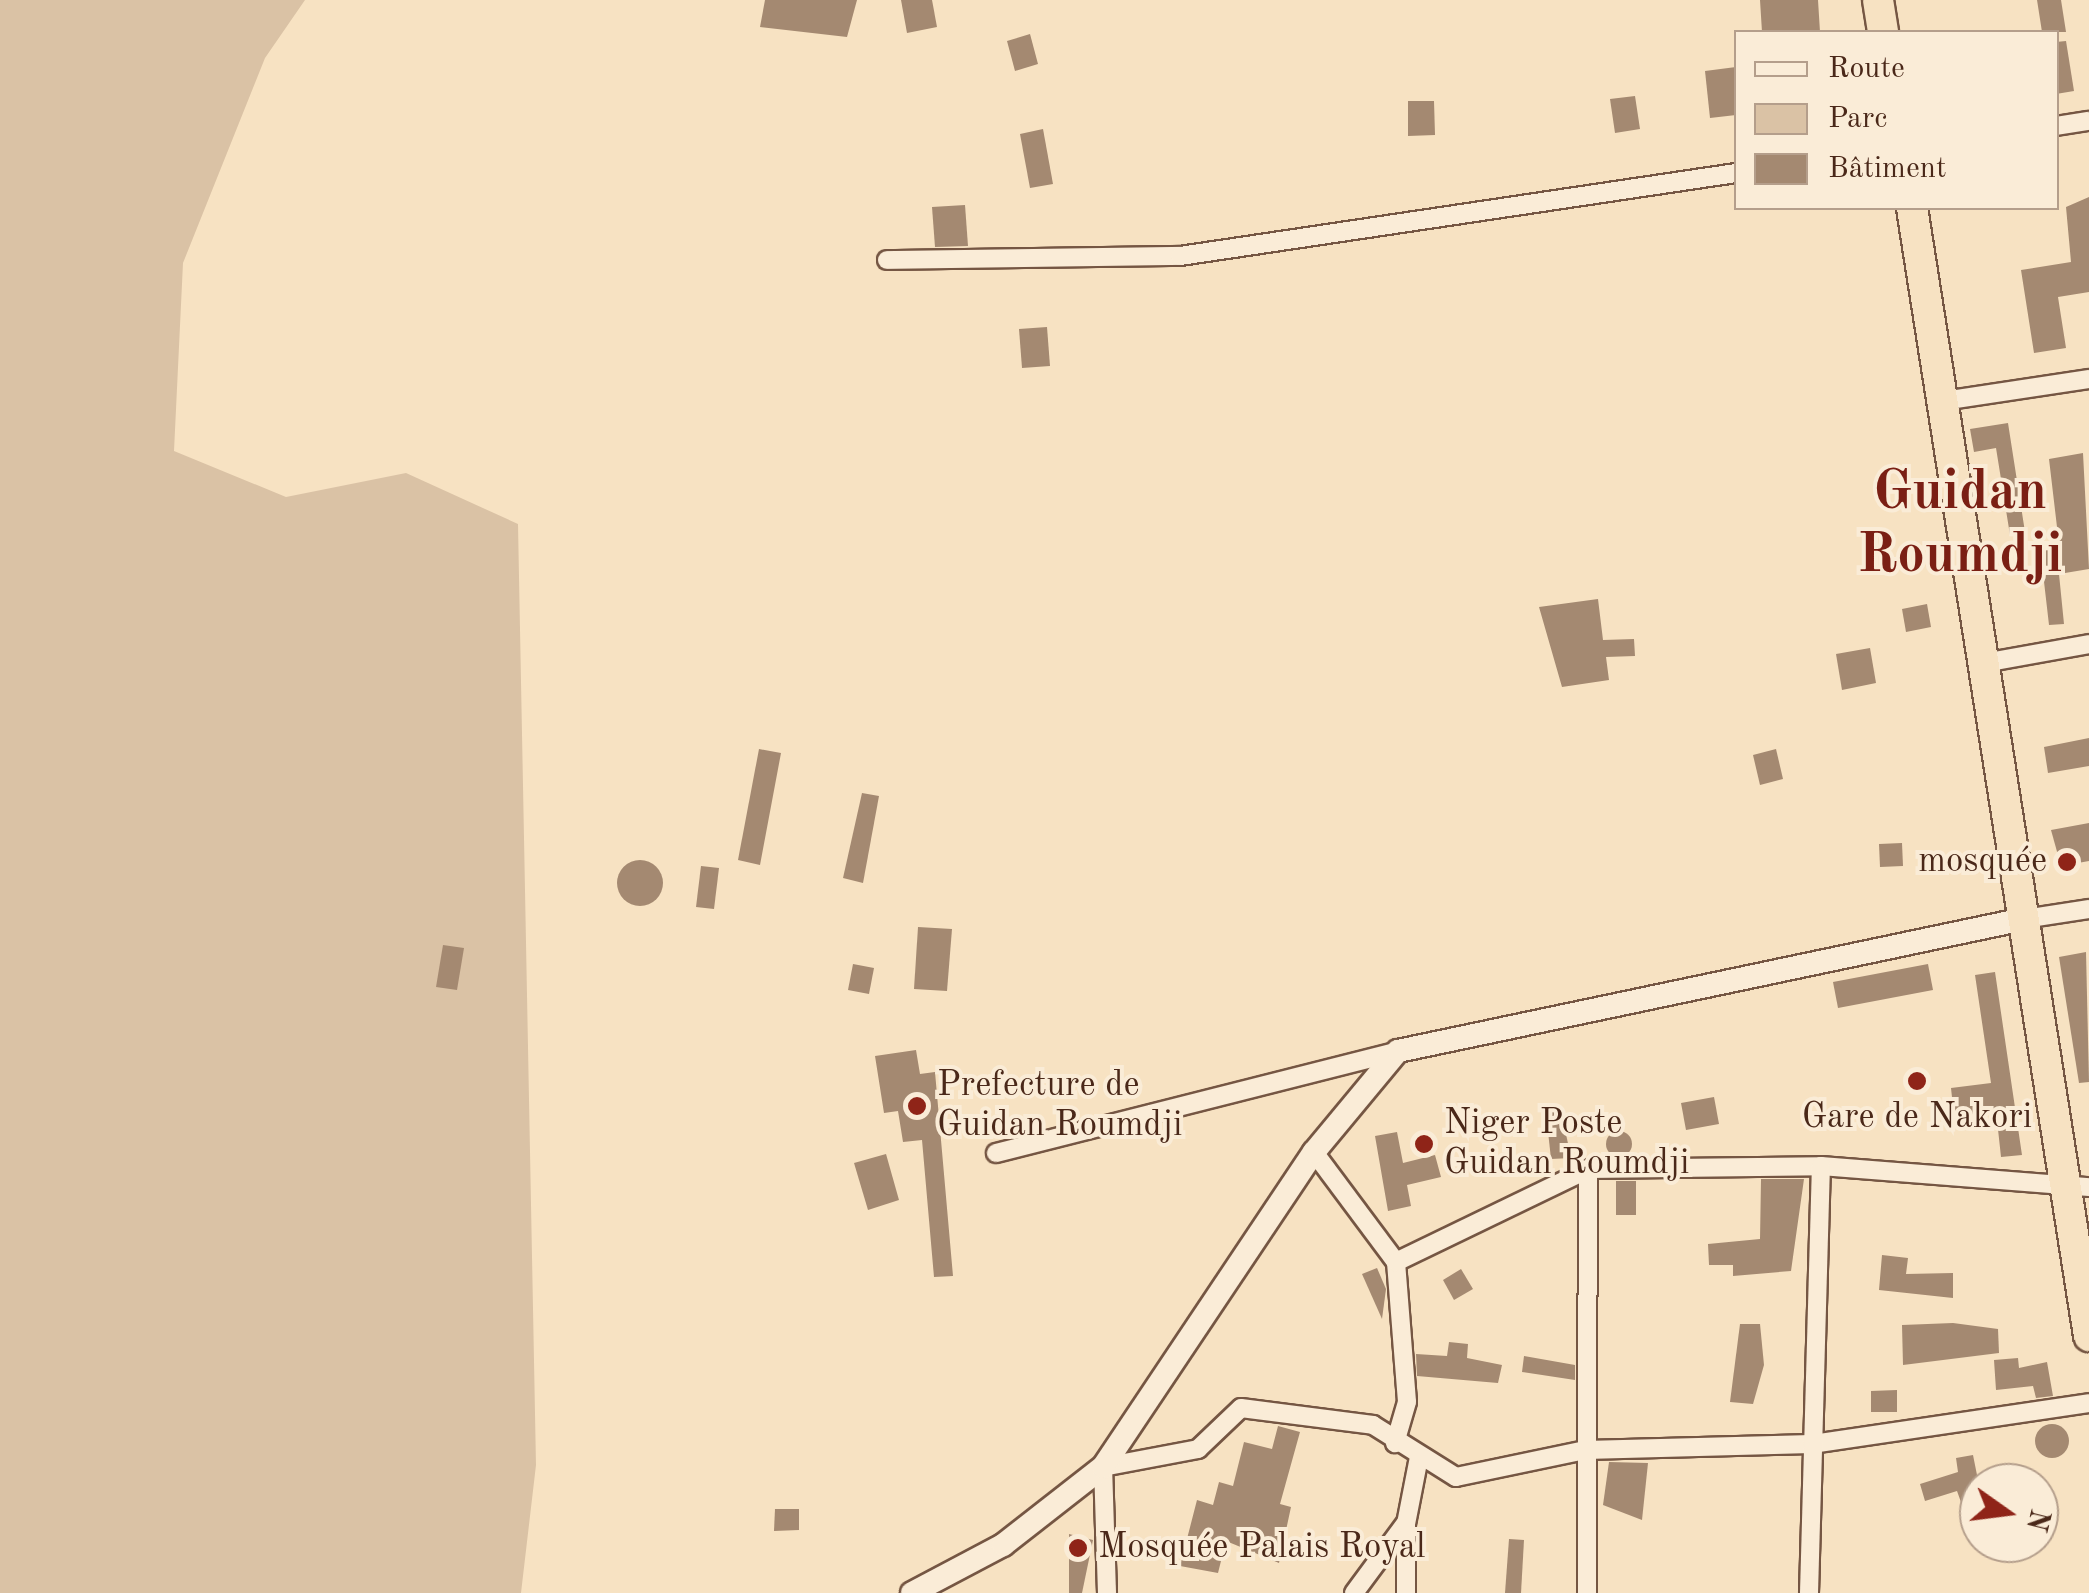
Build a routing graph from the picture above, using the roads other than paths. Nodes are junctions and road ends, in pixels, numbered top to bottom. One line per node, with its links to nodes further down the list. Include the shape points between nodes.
1 (1878, 0): 2 (highway)
2 (1883, 30)
3 (2089, 122): 4 (street)
4 (2059, 126)
5 (1734, 173): 7 (street, via 1180,256)
6 (1912, 210): 9 (highway)
7 (887, 260)
8 (2089, 379): 9 (street)
9 (1942, 401): 11 (highway)
10 (2089, 644): 11 (street)
11 (1978, 664): 13 (highway)
12 (2089, 909): 13 (street)
13 (2024, 919): 14 (street); 19 (highway)
14 (1398, 1050): 15 (street); 16 (street)
15 (1314, 1152): 20 (street); 27 (street)
16 (996, 1153)
17 (1821, 1166): 18 (street); 19 (street); 24 (street)
18 (1588, 1169): 20 (street); 25 (street, via 1594,1320)
19 (2077, 1189): 21 (highway)
20 (1396, 1262): 23 (street, via 1406,1402)
21 (2089, 1336)
22 (2089, 1403): 24 (street)
23 (1396, 1443): 26 (street); 27 (street, via 1373,1425 1261,1405 1240,1408 1198,1449)
24 (1812, 1444): 25 (street); 34 (street)
25 (1585, 1450): 26 (street, via 1476,1477); 33 (street)
26 (1419, 1457): 28 (street)
27 (1102, 1467): 29 (street, via 1004,1545); 30 (street)
28 (1406, 1524): 31 (street); 32 (street)
29 (912, 1593)
30 (1107, 1593)
31 (1354, 1593)
32 (1406, 1593)
33 (1587, 1593)
34 (1809, 1593)

